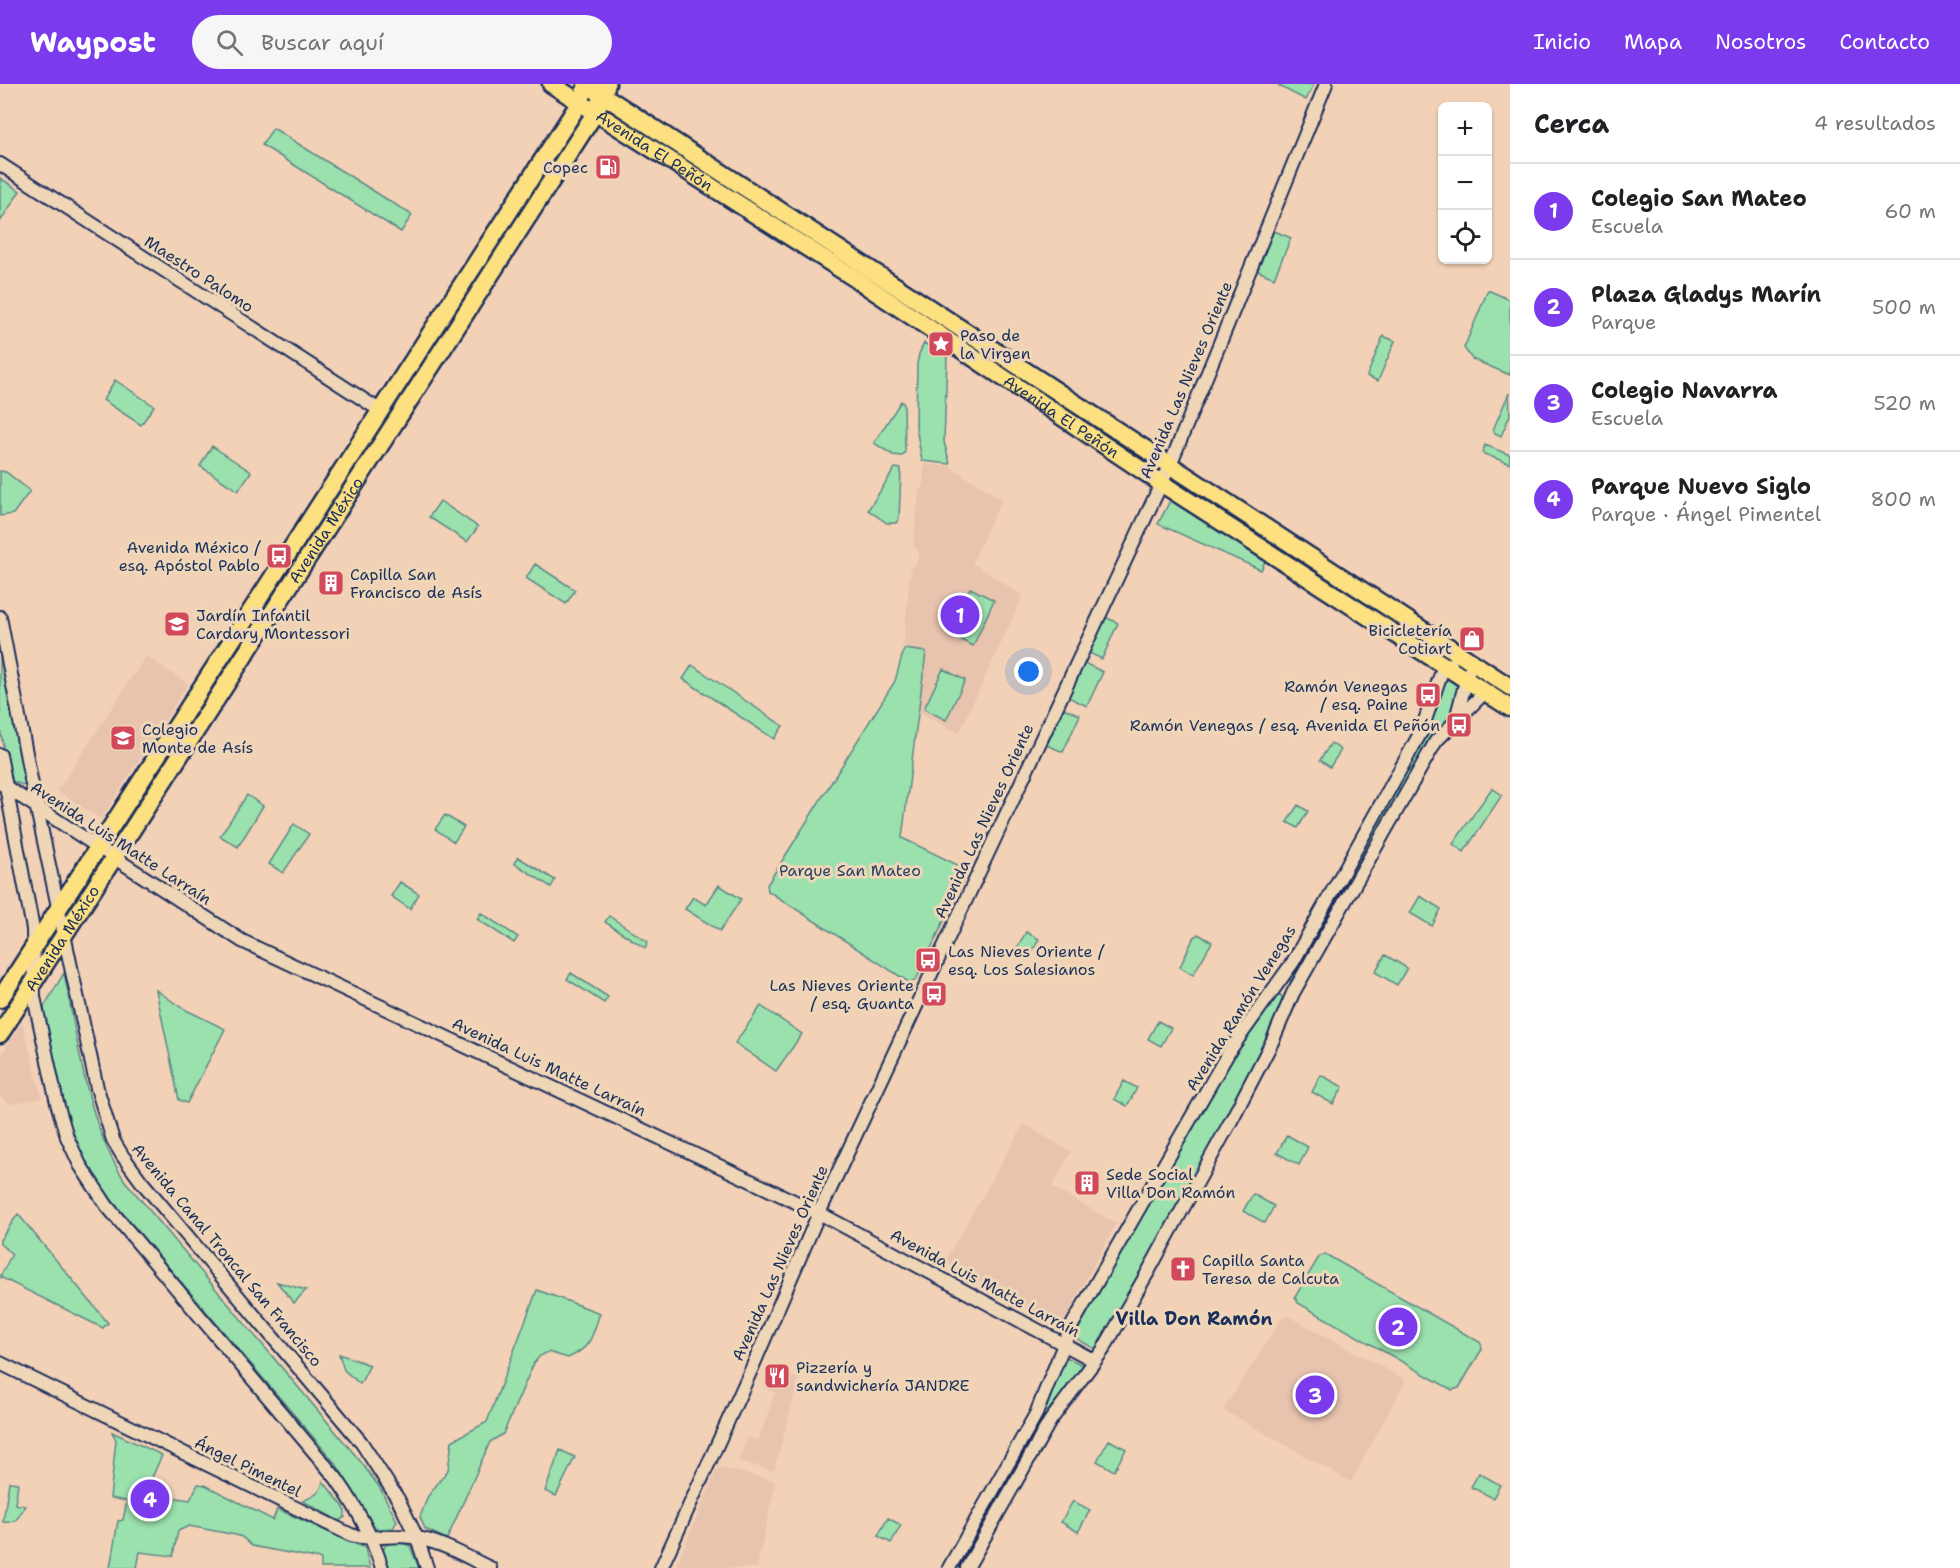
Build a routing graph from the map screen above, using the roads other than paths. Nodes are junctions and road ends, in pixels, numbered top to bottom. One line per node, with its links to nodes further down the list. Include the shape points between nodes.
1 (551, 84): 5 (main road, Avenida El Peñón)
2 (587, 84): 4 (main road, Avenida El Peñón); 5 (main road, Avenida México)
3 (1326, 84): 10 (street, Avenida Las Nieves Oriente)
4 (604, 89): 6 (main road, Avenida México); 8 (main road, Avenida El Peñón)
5 (580, 102): 6 (main road, Avenida El Peñón); 9 (main road, Avenida México)
6 (595, 113): 8 (main road, Avenida El Peñón); 26 (main road, Avenida México)
7 (0, 164): 9 (street, Maestro Palomo)
8 (870, 279): 10 (main road, Avenida El Peñón); 11 (main road, Avenida El Peñón)
9 (381, 411): 25 (main road, Avenida México)
10 (1170, 465): 11 (street, Avenida Las Nieves Oriente); 13 (main road, Avenida El Peñón)
11 (1161, 483): 14 (main road, Avenida El Peñón); 33 (street, Avenida Las Nieves Oriente)
12 (0, 617): 22 (street, Avenida Canal Troncal San Francisco)
13 (1470, 660): 14 (street); 15 (street, Avenida Ramón Venegas); 16 (main road, Avenida El Peñón)
14 (1444, 665): 15 (main road, Avenida El Peñón); 34 (street, Avenida Ramón Venegas, via 1416,742 1290,967 1230,1050 1071,1327)
15 (1467, 680): 17 (main road, Avenida El Peñón); 19 (street, Avenida Ramón Venegas)
16 (1510, 687)
17 (1485, 692): 18 (main road, Avenida El Peñón); 19 (street, Avenida Ramón Venegas)
18 (1510, 708)
19 (1456, 719): 35 (street, Avenida Ramón Venegas, via 1436,741 1305,971 1227,1129)
20 (0, 755): 21 (street)
21 (3, 785): 22 (street, Avenida Luis Matte Larraín); 29 (street)
22 (36, 807): 23 (street, Avenida Luis Matte Larraín); 24 (street, Avenida Canal Troncal San Francisco)
23 (64, 825): 24 (street, via 54,828); 25 (street, Avenida Luis Matte Larraín)
24 (43, 839): 27 (street, Avenida Canal Troncal San Francisco)
25 (99, 847): 26 (street, Avenida Luis Matte Larraín); 27 (main road, Avenida México)
26 (114, 857): 28 (main road, Avenida México); 33 (street, Avenida Luis Matte Larraín, via 242,940)
27 (58, 909): 28 (street, Avenida Canal Troncal San Francisco); 29 (main road, Avenida México)
28 (64, 935): 30 (main road, Avenida México); 37 (street, Avenida Canal Troncal San Francisco, via 97,1088 117,1148 361,1442 390,1485)
29 (34, 945): 30 (street); 31 (main road, Avenida México)
30 (33, 982): 32 (main road, Avenida México); 38 (street, via 57,1103 70,1144 88,1179 332,1472)
31 (0, 999)
32 (0, 1034)
33 (819, 1213): 34 (street, Avenida Luis Matte Larraín); 42 (street, Avenida Las Nieves Oriente)
34 (1065, 1344): 35 (street, Avenida Luis Matte Larraín); 43 (street, Avenida Ramón Venegas, via 1036,1414)
35 (1095, 1361): 44 (street, Avenida Ramón Venegas, via 1050,1421)
36 (0, 1363): 38 (street, Ángel Pimentel, via 344,1532)
37 (417, 1538): 38 (street, Ángel Pimentel); 40 (street, Avenida Canal Troncal San Francisco); 41 (street, Ángel Pimentel)
38 (371, 1539): 39 (street)
39 (382, 1568)
40 (427, 1568)
41 (490, 1568)
42 (661, 1568)
43 (949, 1568)
44 (967, 1568)

